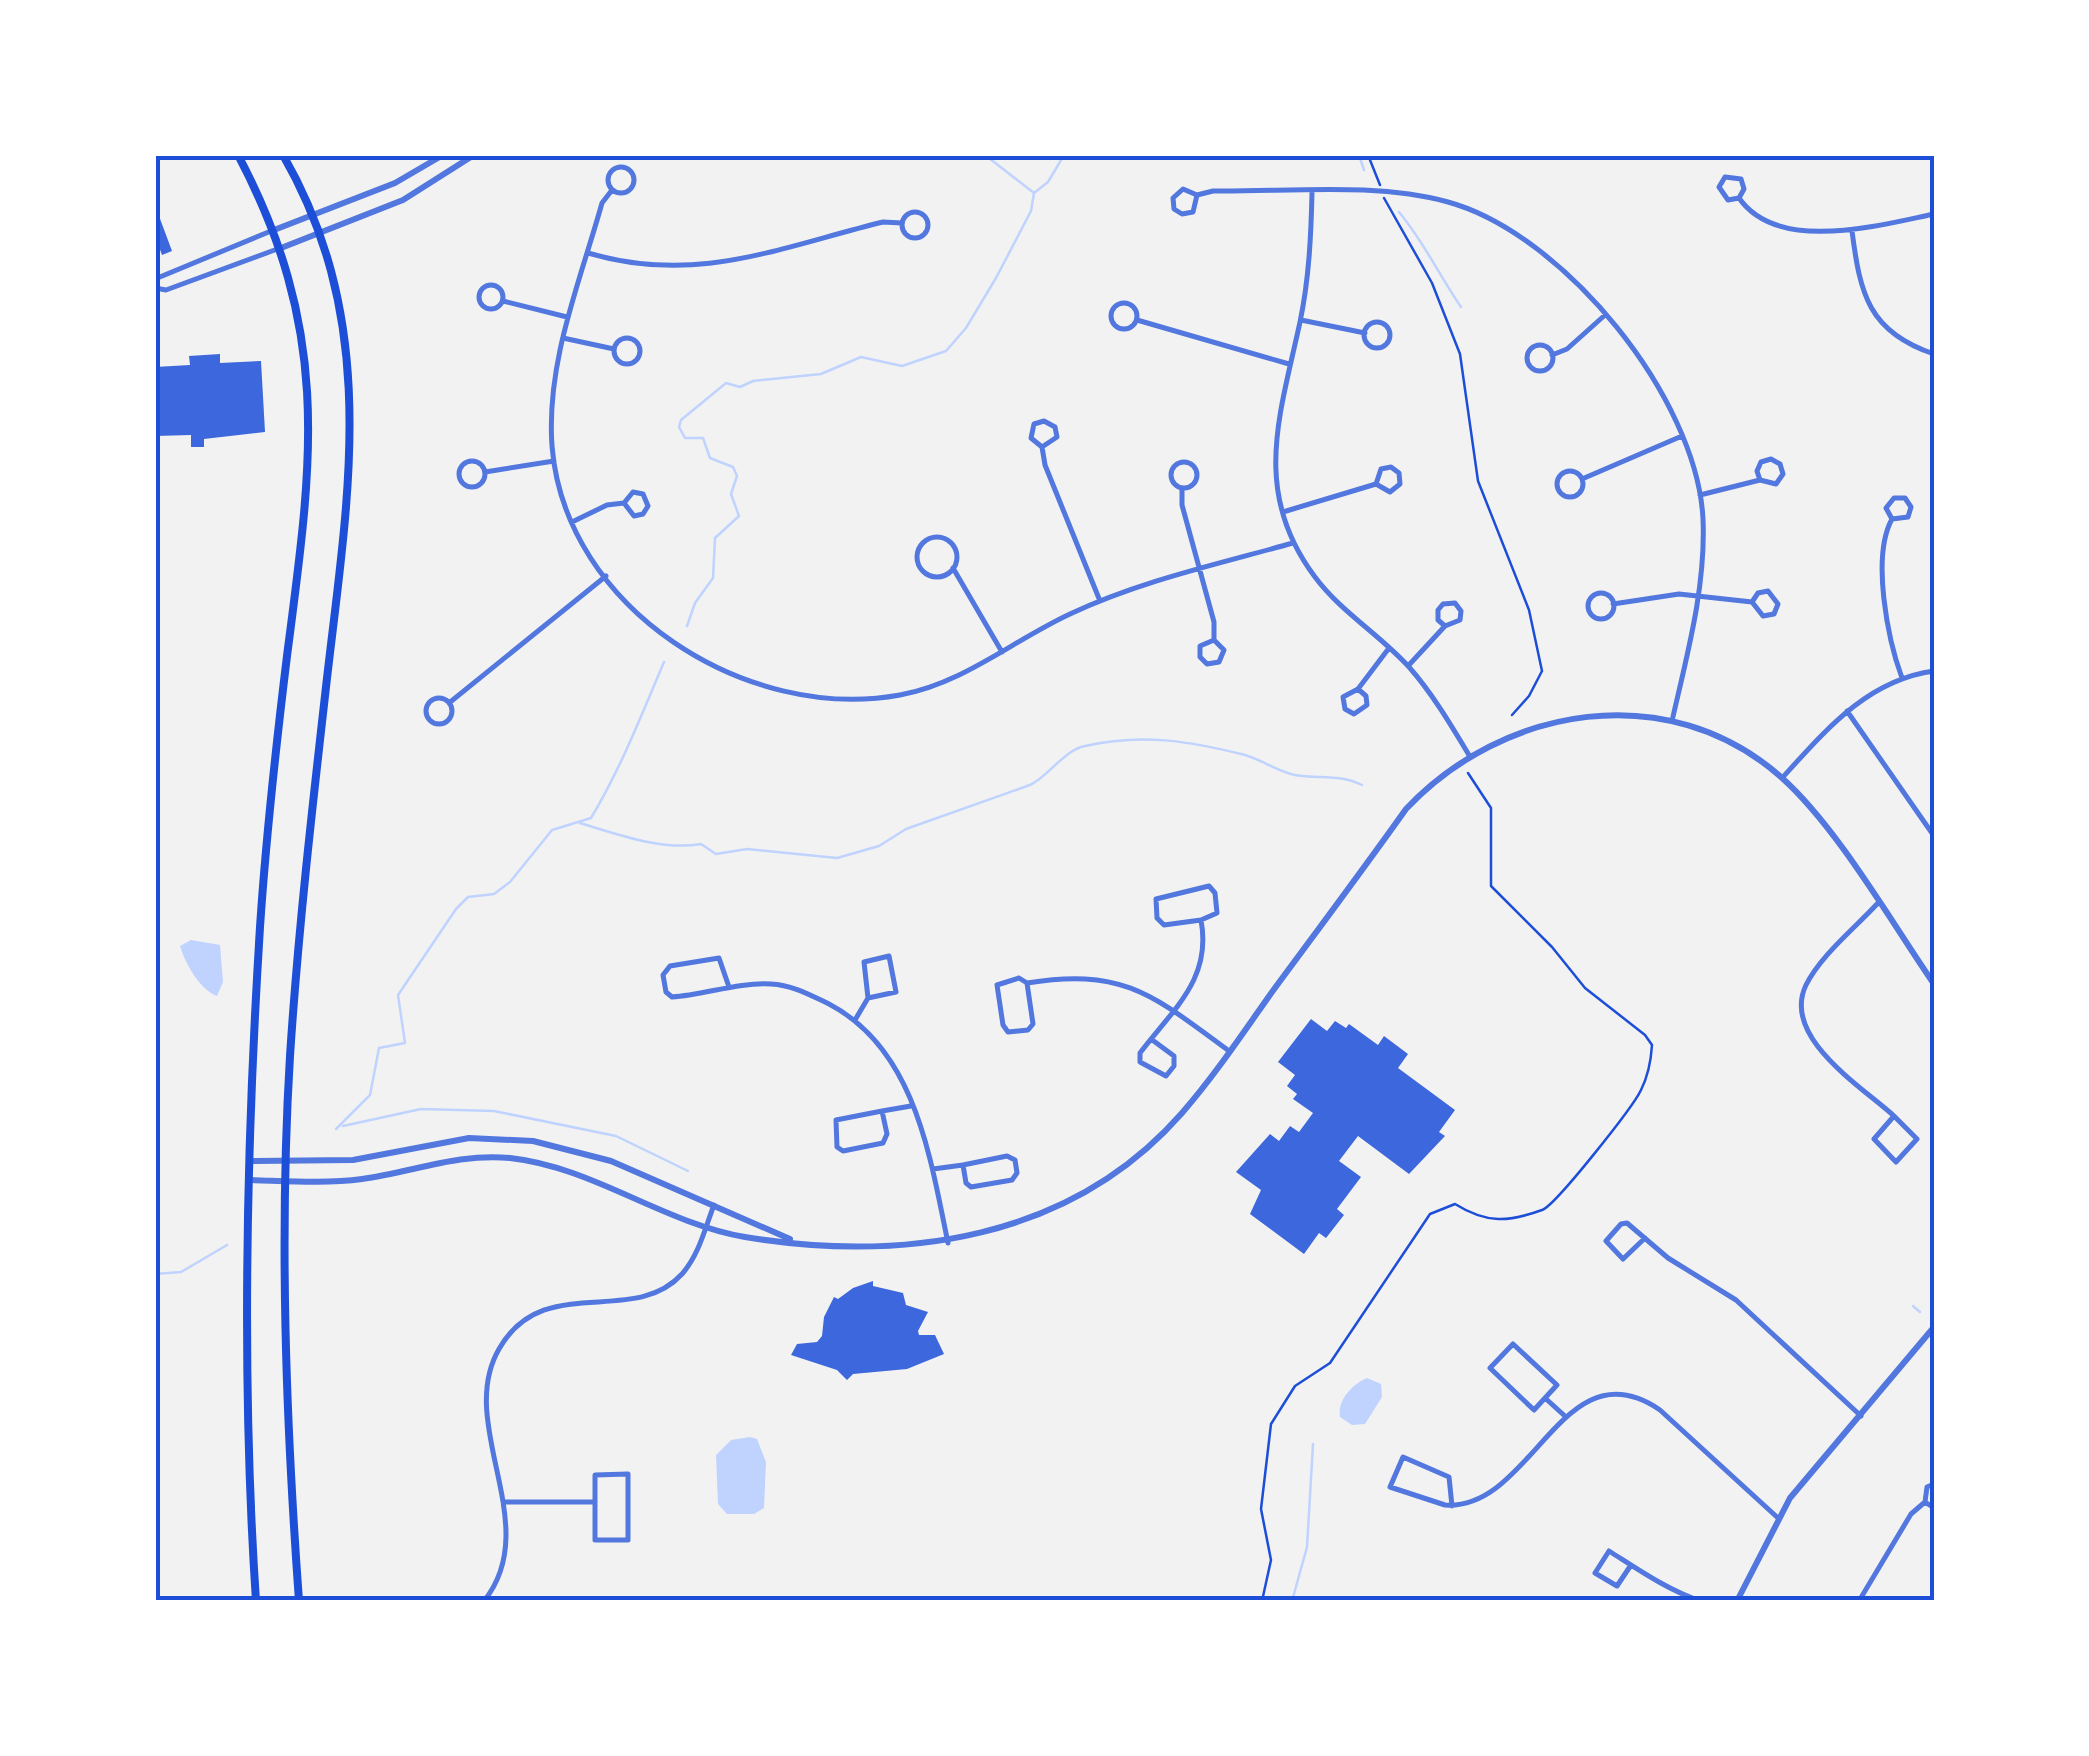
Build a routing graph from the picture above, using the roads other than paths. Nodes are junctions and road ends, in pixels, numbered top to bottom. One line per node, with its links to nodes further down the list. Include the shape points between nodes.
1 (238, 155): 12 (main road)
2 (283, 155): 10 (main road)
3 (442, 155): 10 (street, via 395,183)
4 (474, 155): 14 (street, via 403,200)
5 (612, 190): 5 (street, via 629,191 630,171 610,172); 16 (street)
6 (1312, 193): 7 (street); 20 (street, via 1430,198 1495,222 1540,252); 23 (street)
7 (1196, 195): 7 (street, via 1178,190 1174,209 1193,212)
8 (1739, 198): 8 (street, via 1724,197 1724,178 1741,179); 13 (street, via 1753,213 1786,226)
9 (1934, 214): 13 (street)
10 (313, 216): 12 (street); 14 (main road)
11 (902, 223): 11 (street, via 913,238 928,227 917,212); 16 (street, via 677,269)
12 (274, 230): 15 (main road); 17 (street)
13 (1852, 231): 27 (street, via 1868,306 1896,336)
14 (320, 234): 15 (street); 79 (main road, via 348,352 350,498 296,988)
15 (281, 248): 18 (street, via 166,290); 78 (main road, via 304,338 311,437 264,868)
16 (588, 253): 21 (street)
17 (155, 279)
18 (155, 288)
19 (502, 301): 19 (street, via 494,286 479,294 488,309); 21 (street)
20 (1606, 315): 28 (street); 30 (street, via 1655,383)
21 (567, 317): 25 (street)
22 (1137, 320): 22 (street, via 1127,304 1112,314 1124,330); 29 (street)
23 (1300, 320): 24 (street); 29 (street)
24 (1365, 333): 24 (street, via 1367,344 1377,348 1389,340 1380,323)
25 (562, 338): 26 (street); 32 (street, via 552,404)
26 (614, 349): 26 (street, via 621,362 639,354 629,338)
27 (1934, 354)
28 (1552, 355): 28 (street, via 1536,346 1528,363 1544,370)
29 (1290, 364): 40 (street, via 1274,446)
30 (1682, 436): 34 (street); 38 (street)
31 (1042, 448): 31 (street, via 1056,437 1044,420 1030,433); 48 (street)
32 (554, 461): 33 (street); 42 (street)
33 (485, 472): 33 (street, via 468,462 460,477 473,487)
34 (1582, 478): 34 (street, via 1564,472 1558,488 1573,496)
35 (1760, 480): 35 (street, via 1779,481 1780,464 1761,462); 38 (street)
36 (1376, 484): 36 (street, via 1383,492 1394,490 1399,473 1381,468); 40 (street)
37 (1182, 488): 37 (street, via 1196,478 1186,462 1171,473); 45 (street)
38 (1700, 494): 47 (street)
39 (624, 504): 39 (street, via 634,516 648,506 639,492); 42 (street)
40 (1284, 512): 43 (street)
41 (1892, 519): 41 (street, via 1889,500 1904,498 1908,517); 57 (street, via 1884,604)
42 (572, 522): 46 (street)
43 (1293, 543): 45 (street); 53 (street, via 1331,596)
44 (953, 568): 44 (street, via 958,551 947,538 917,552 925,575); 54 (street)
45 (1200, 570): 48 (street); 52 (street)
46 (606, 576): 54 (street, via 683,650 778,693 844,700 901,695 962,676); 59 (street)
47 (1698, 596): 49 (street); 50 (street); 61 (street)
48 (1100, 601): 54 (street)
49 (1752, 602): 49 (street, via 1763,616 1774,614 1778,604 1768,591)
50 (1613, 604): 50 (street, via 1596,594 1588,610 1606,618)
51 (1445, 626): 51 (street, via 1460,620 1454,603 1438,610); 55 (street)
52 (1214, 640): 52 (street, via 1200,646 1207,664 1224,655)
53 (1389, 648): 55 (street); 58 (street)
54 (1002, 652)
55 (1408, 666): 62 (street)
56 (1934, 671): 57 (street)
57 (1902, 678): 60 (street)
58 (1358, 689): 58 (street, via 1343,696 1343,706 1354,714 1367,705)
59 (449, 703): 59 (street, via 431,701 429,719 447,721)
60 (1847, 712): 63 (street); 64 (street)
61 (1672, 721): 62 (street, via 1609,714 1566,718); 63 (street, via 1740,748)
62 (1469, 755): 74 (street, via 1406,810)
63 (1782, 778): 65 (street)
64 (1934, 836)
65 (1877, 904): 68 (street); 77 (street, via 1813,973 1801,1012 1814,1042)
66 (1200, 920): 66 (street, via 1164,925 1156,899 1209,886 1217,913); 71 (street, via 1203,965)
67 (1027, 983): 67 (street, via 1033,1024 1008,1032 997,985 1018,978); 71 (street, via 1104,979)
68 (1934, 984)
69 (729, 987): 69 (street, via 672,997 664,970 719,958); 72 (street, via 797,989)
70 (868, 998): 70 (street, via 864,962 889,956 896,992); 72 (street)
71 (1172, 1010): 73 (street); 74 (street)
72 (855, 1020): 75 (street, via 890,1057)
73 (1151, 1039): 73 (street, via 1140,1062 1166,1076 1174,1056)
74 (1230, 1051): 88 (street, via 1181,1114 1104,1178 1019,1221)
75 (912, 1106): 76 (street); 81 (street)
76 (882, 1111): 76 (street, via 836,1120 837,1147 882,1144)
77 (1894, 1116): 77 (street, via 1874,1139 1896,1162 1917,1139)
78 (249, 1161): 79 (street); 82 (main road)
79 (286, 1162): 83 (main road); 84 (street, via 353,1160 446,1140 511,1139 611,1161)
80 (963, 1165): 80 (street, via 1012,1157 1017,1173 1012,1180 971,1187); 81 (street)
81 (933, 1169): 88 (street)
82 (249, 1180): 83 (street); 102 (main road)
83 (286, 1181): 85 (street, via 358,1179 451,1159 509,1158 576,1176); 103 (main road)
84 (714, 1204): 85 (street); 87 (street)
85 (706, 1227): 87 (street); 94 (street, via 684,1272 657,1292 556,1305 532,1316 500,1346 489,1398)
86 (1645, 1238): 86 (street, via 1624,1223 1606,1241 1623,1259); 91 (street, via 1736,1300)
87 (796, 1241): 88 (street, via 875,1249)
88 (948, 1243)
89 (1934, 1327): 91 (street)
90 (1545, 1398): 90 (street, via 1534,1410 1490,1368 1514,1344 1557,1385); 92 (street)
91 (1860, 1416): 99 (street)
92 (1566, 1418): 97 (street, via 1482,1500); 99 (street, via 1607,1394 1649,1402)
93 (1934, 1484): 96 (street, via 1924,1492)
94 (503, 1502): 95 (street); 101 (street, via 506,1552)
95 (595, 1502): 95 (street, via 595,1540 628,1540 628,1474 595,1474)
96 (1925, 1502): 98 (street); 106 (street, via 1911,1514)
97 (1452, 1506): 97 (street, via 1390,1487 1403,1457 1449,1477)
98 (1934, 1508)
99 (1778, 1518): 105 (street)
100 (1630, 1565): 100 (street, via 1617,1586 1595,1573 1609,1551); 104 (street)
101 (487, 1599)
102 (256, 1601)
103 (298, 1601)
104 (1700, 1601)
105 (1737, 1601)
106 (1860, 1601)

